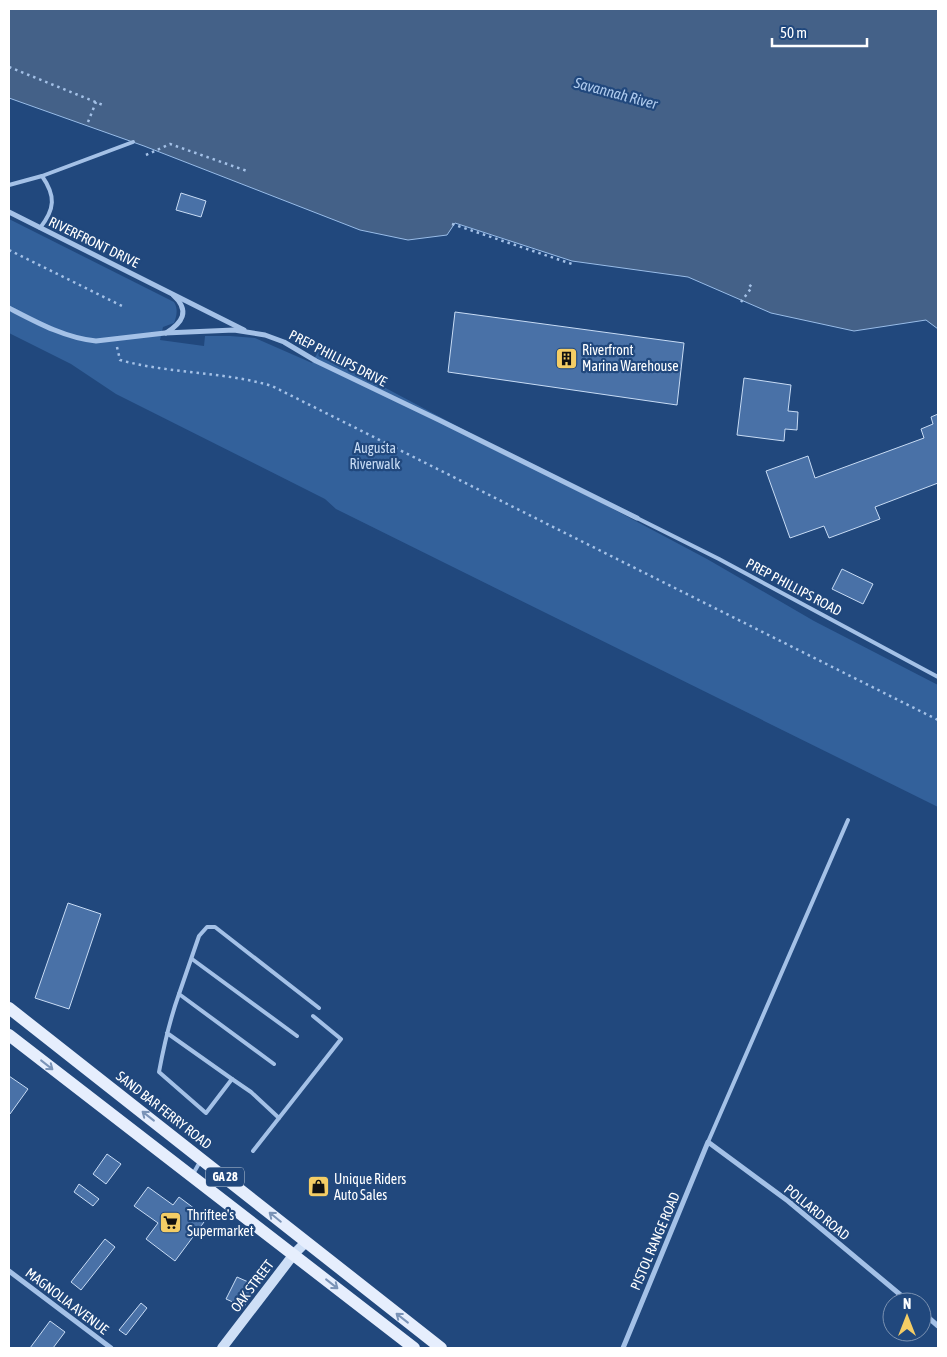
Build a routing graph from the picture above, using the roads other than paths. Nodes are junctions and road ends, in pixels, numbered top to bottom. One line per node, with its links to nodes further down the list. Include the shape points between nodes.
1 (132, 142): 2 (lane)
2 (42, 176): 3 (lane); 5 (lane, via 52,196 52,207)
3 (9, 185)
4 (9, 212): 5 (street, RIVERFRONT DRIVE)
5 (40, 228): 6 (street, RIVERFRONT DRIVE)
6 (169, 291): 8 (street, RIVERFRONT DRIVE); 9 (street, via 181,304 183,314 177,326)
7 (9, 308): 9 (street, PREP PHILLIPS DRIVE, via 60,332 96,341)
8 (247, 331): 9 (street, PREP PHILLIPS DRIVE); 10 (street, PREP PHILLIPS DRIVE, via 284,342 316,361)
9 (165, 334)
10 (637, 518): 11 (lane, PREP PHILLIPS ROAD)
11 (938, 677)
12 (848, 820): 24 (lane)
13 (192, 960): 14 (lane); 16 (lane, via 199,936 208,927 215,927); 20 (lane)
14 (179, 994): 18 (lane); 21 (lane)
15 (9, 1008): 26 (main road, SAND BAR FERRY ROAD / GA 28, one-way to 15)
16 (319, 1008)
17 (313, 1016): 23 (lane, via 340,1039)
18 (167, 1033): 22 (lane); 22 (lane, via 158,1072 206,1112)
19 (9, 1036): 27 (main road, GA 28, one-way to 27)
20 (297, 1036)
21 (274, 1064)
22 (232, 1079): 23 (lane)
23 (279, 1118): 25 (lane)
24 (708, 1142): 31 (street, POLLARD ROAD, via 788,1201); 36 (street, PISTOL RANGE ROAD)
25 (253, 1151)
26 (202, 1158): 27 (lane); 28 (main road, SAND BAR FERRY ROAD / GA 28, one-way to 26)
27 (191, 1177): 29 (main road, GA 28)
28 (306, 1242): 29 (street, OAK STREET); 35 (main road, SAND BAR FERRY ROAD / GA 28, one-way to 28)
29 (294, 1254): 33 (street, OAK STREET); 34 (main road, GA 28, one-way to 34)
30 (9, 1271): 32 (street, MAGNOLIA AVENUE)
31 (897, 1292)
32 (111, 1348)
33 (222, 1348)
34 (414, 1348)
35 (441, 1348)
36 (623, 1348)

